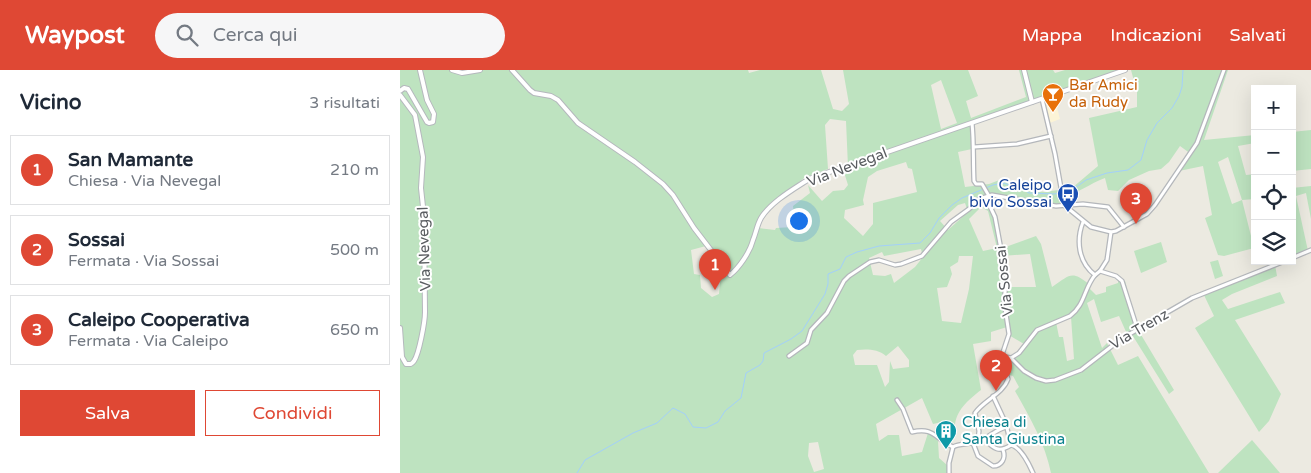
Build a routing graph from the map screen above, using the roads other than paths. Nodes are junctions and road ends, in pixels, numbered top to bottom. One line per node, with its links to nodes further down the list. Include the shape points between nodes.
1 (420, 70): 8 (main road, via 434,114 433,122 427,122 408,89)
2 (452, 70): 3 (main road, via 462,74)
3 (480, 70)
4 (512, 70): 12 (main road, Via Nevegal, via 530,90 558,100 578,123 667,188 730,275 752,245 763,215 802,184 815,176)
5 (1024, 70): 11 (main road)
6 (1125, 70): 10 (main road, Via Nevegal)
7 (1224, 70): 18 (street, via 1190,154 1147,214)
8 (400, 90)
9 (400, 95): 25 (main road, Via Nevegal, via 415,115 423,157 425,312 416,356 410,364 403,359)
10 (1042, 99): 11 (main road, Via Nevegal); 13 (street)
11 (1032, 102): 12 (main road, Via Nevegal)
12 (972, 122): 14 (street)
13 (1051, 136): 14 (street, via 1017,144); 16 (street)
14 (974, 147): 15 (street, Via Sossai, via 974,181 982,184)
15 (988, 195): 16 (street); 27 (street, via 951,222 922,256 895,265 879,260 870,262 849,276 811,330 807,343); 28 (street, Via Sossai, via 1006,282 1004,301 1009,334)
16 (1065, 207): 17 (street); 18 (street, via 1083,204 1108,207)
17 (1083, 222): 19 (street); 24 (street, via 1079,253)
18 (1124, 227): 19 (street)
19 (1111, 232): 23 (street, via 1107,260)
20 (1311, 250): 21 (street)
21 (1296, 256)
22 (1275, 265): 26 (street, Via Trenz, via 1192,298)
23 (1100, 271): 24 (street); 26 (street, via 1122,281)
24 (1095, 275): 29 (street, via 1072,315 1039,328 1019,353)
25 (400, 328)
26 (1137, 328): 29 (street, Via Trenz, via 1080,370 1055,380 1033,377)
27 (789, 356)
28 (1001, 356): 29 (street, Via Trenz); 30 (street, via 1008,379)
29 (1010, 358)
30 (993, 396): 32 (street); 33 (street, via 975,413)
31 (897, 400): 37 (street, via 912,432 928,430)
32 (1006, 427): 34 (street); 36 (street)
33 (978, 439): 34 (street); 35 (street)
34 (984, 439): 38 (street)
35 (973, 443): 37 (street); 38 (street, via 978,456 993,466 1003,461)
36 (1011, 445): 38 (street); 40 (street, via 1015,446)
37 (953, 447): 39 (street)
38 (1003, 450)
39 (949, 473)
40 (1033, 473)

